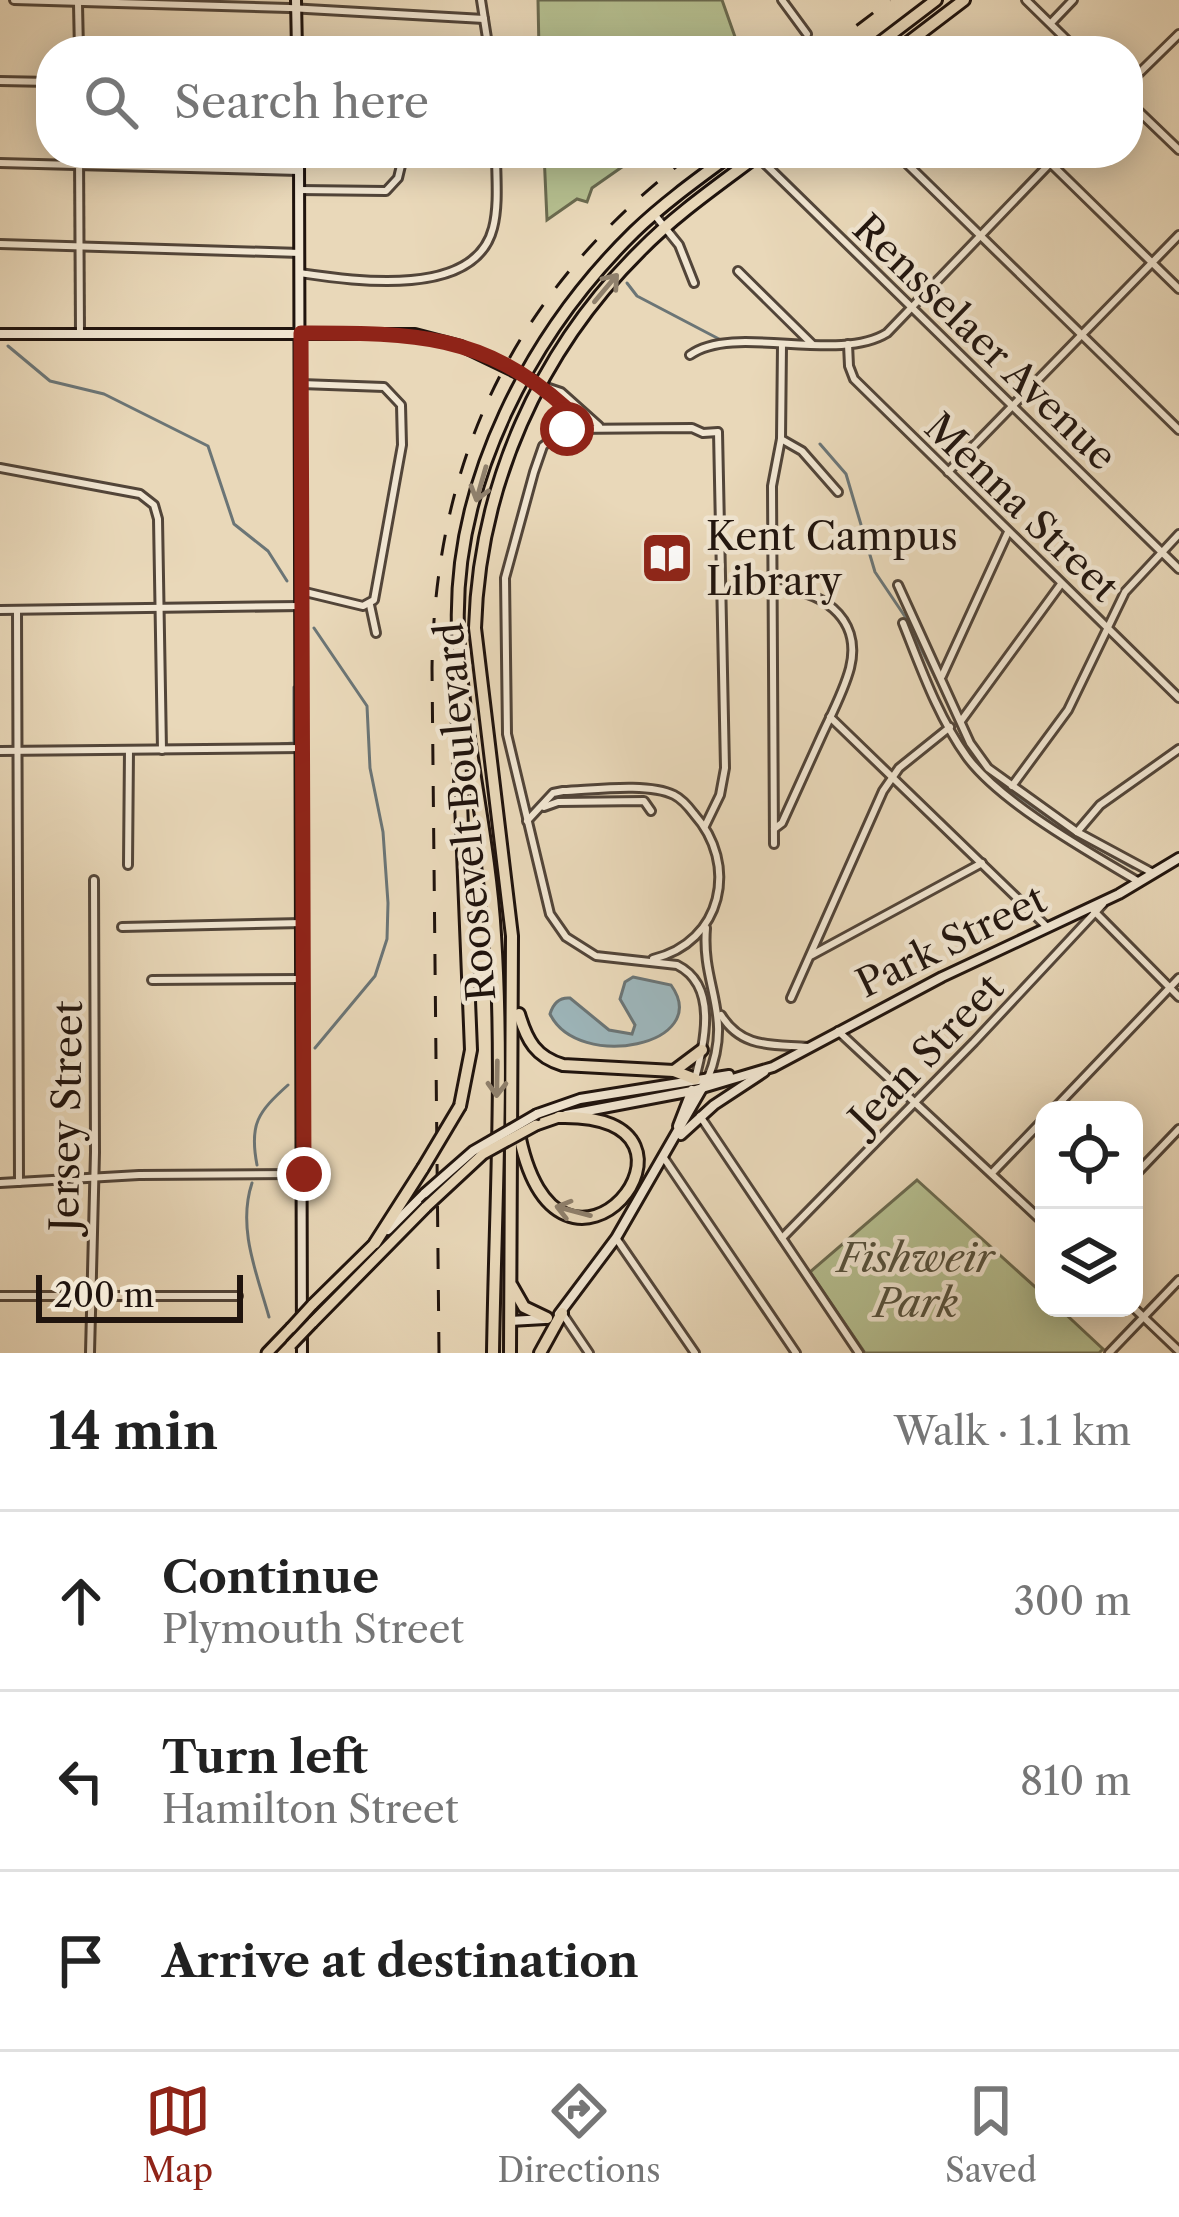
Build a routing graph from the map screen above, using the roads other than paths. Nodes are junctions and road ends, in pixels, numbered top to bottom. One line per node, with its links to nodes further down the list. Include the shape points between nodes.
1 (14, 0): 9 (street)
2 (482, 0): 11 (street)
3 (782, 0): 13 (street)
4 (938, 0): 19 (highway)
5 (964, 0): 14 (highway)
6 (973, 0): 14 (highway)
7 (1026, 0): 12 (street)
8 (1073, 0): 12 (street)
9 (78, 1): 10 (street); 16 (street)
10 (297, 4): 11 (street); 17 (street)
11 (484, 19): 18 (street)
12 (1050, 24): 21 (street)
13 (806, 34)
14 (919, 34): 20 (highway)
15 (1179, 34): 22 (street)
16 (79, 36)
17 (297, 36)
18 (487, 36)
19 (888, 36)
20 (916, 36)
21 (1062, 36)
22 (1143, 69)
23 (0, 81): 24 (street)
24 (36, 82)
25 (1143, 115): 26 (street)
26 (1179, 150)
27 (0, 163): 28 (street)
28 (36, 164)
29 (80, 168): 47 (street)
30 (190, 168): 40 (street)
31 (299, 168): 40 (street)
32 (400, 168): 41 (street, via 386,191)
33 (495, 168): 51 (street, via 492,232 463,269 432,278)
34 (714, 168): 42 (highway, Roosevelt Boulevard)
35 (739, 168): 43 (highway, Roosevelt Boulevard)
36 (771, 168): 54 (street, Rensselaer Avenue)
37 (911, 168): 44 (street)
38 (1045, 168): 44 (street)
39 (1055, 168): 49 (street)
40 (299, 171): 41 (street)
41 (299, 190): 48 (street)
42 (654, 214): 43 (street); 63 (highway, Roosevelt Boulevard, via 589,281)
43 (665, 227): 52 (street); 65 (highway, Roosevelt Boulevard, one-way to 43, via 590,308)
44 (980, 235): 54 (street); 58 (street)
45 (1179, 235): 49 (street)
46 (0, 244): 47 (street)
47 (80, 247): 48 (street); 57 (street)
48 (300, 253): 51 (street)
49 (1152, 262): 53 (street); 58 (street)
50 (738, 271): 60 (street)
51 (300, 273): 55 (street)
52 (694, 283)
53 (1179, 289)
54 (912, 307): 61 (street, via 875,340); 66 (street, Rensselaer Avenue)
55 (301, 333): 57 (street); 63 (street, via 433,337); 64 (street)
56 (0, 334): 57 (street)
57 (80, 334)
58 (1082, 334): 66 (street); 69 (street)
59 (782, 344): 60 (street); 62 (street, via 715,345); 70 (street)
60 (812, 344): 61 (street)
61 (848, 344): 72 (street, Menna Street, via 854,380)
62 (690, 355)
63 (525, 376): 65 (street); 89 (highway, Roosevelt Boulevard, one-way to 89, via 473,511)
64 (301, 383): 81 (street); 82 (street, via 376,384 400,406 399,474)
65 (540, 384): 67 (street); 68 (street, via 566,408); 130 (highway, Roosevelt Boulevard, via 493,502 476,603)
66 (1012, 406): 72 (street); 76 (street, Rensselaer Avenue)
67 (602, 428): 68 (street); 107 (street, via 718,432 725,768)
68 (567, 429): 106 (street, via 543,446 505,578 507,734)
69 (1179, 430)
70 (781, 439): 73 (street); 80 (street, via 772,486)
71 (0, 469): 84 (street, via 151,501)
72 (948, 472): 74 (street, Menna Street)
73 (838, 492)
74 (1008, 532): 78 (street, Menna Street); 91 (street)
75 (1179, 534): 76 (street)
76 (1161, 551): 77 (street, Rensselaer Avenue); 88 (street)
77 (1179, 568)
78 (1061, 584): 88 (street, Menna Street); 94 (street)
79 (898, 585): 91 (street)
80 (772, 587): 93 (street, via 822,598 848,628 850,666); 108 (street)
81 (302, 590): 82 (street); 83 (street)
82 (370, 605): 90 (street)
83 (301, 606): 84 (street); 96 (street)
84 (160, 608): 86 (street); 99 (street)
85 (0, 610): 86 (street)
86 (16, 610): 100 (street)
87 (903, 623): 95 (street)
88 (1107, 627): 92 (street, Menna Street); 103 (street, via 1068,710)
89 (458, 628): 157 (highway, bridge, via 471,1050 460,1106); 160 (highway, Roosevelt Boulevard, one-way to 160, via 495,937)
90 (376, 633)
91 (941, 677): 94 (street)
92 (1179, 698)
93 (830, 717): 102 (street); 108 (street)
94 (961, 722): 103 (street, via 977,755)
95 (950, 727): 102 (street); 116 (street, via 967,757 1014,801)
96 (302, 748): 99 (street); 118 (street)
97 (1179, 749): 109 (street, via 1100,805)
98 (129, 750): 99 (street); 100 (street); 113 (street)
99 (162, 750)
100 (18, 751): 101 (street); 152 (street)
101 (0, 752)
102 (892, 777): 112 (street); 122 (street)
103 (1012, 786): 109 (street)
104 (651, 811): 105 (street, via 644,801 558,802)
105 (536, 812): 106 (street); 107 (street, via 563,790 659,790 682,800)
106 (527, 821): 123 (street, via 547,905 566,937 596,956)
107 (705, 826): 119 (street, via 722,874)
108 (774, 829): 110 (street)
109 (1078, 832): 114 (street)
110 (774, 844)
111 (1179, 857): 114 (street, Park Street)
112 (982, 863): 120 (street); 122 (street)
113 (128, 865)
114 (1153, 873): 116 (street, Park Street)
115 (94, 880): 151 (street, Jersey Street)
116 (1139, 882): 117 (street, Park Street)
117 (1093, 910): 120 (street, Park Street); 127 (street); 139 (street, Jean Street)
118 (303, 923): 121 (street); 125 (street)
119 (706, 924): 123 (street, via 677,950); 131 (street)
120 (1046, 926): 132 (street, Park Street)
121 (122, 927)
122 (812, 955): 128 (street)
123 (640, 961): 134 (street, via 677,965 694,978 703,997)
124 (1179, 978): 127 (street)
125 (304, 979): 126 (street); 149 (street)
126 (152, 980)
127 (1169, 988): 129 (street); 138 (street)
128 (791, 998)
129 (1179, 998)
130 (514, 1000): 136 (highway, via 529,1041 548,1060); 140 (highway, Roosevelt Boulevard)
131 (719, 1012): 133 (street, via 749,1042); 137 (street, via 717,1049)
132 (838, 1030): 133 (street, Park Street); 139 (street)
133 (808, 1047): 135 (street, Park Street)
134 (702, 1050): 136 (highway); 137 (street)
135 (773, 1067): 137 (street, Park Street); 141 (street)
136 (674, 1071): 137 (highway)
137 (699, 1084): 142 (street); 143 (street, via 580,1100); 146 (street)
138 (1062, 1101)
139 (916, 1102): 150 (street); 156 (street, Jean Street)
140 (513, 1104): 142 (highway, one-way to 140, via 601,1120 630,1139 638,1174 614,1209 584,1217 551,1204 523,1154); 159 (highway, Roosevelt Boulevard)
141 (700, 1116): 146 (street); 156 (street)
142 (559, 1117): 143 (main road)
143 (537, 1120): 157 (street, bridge, via 472,1150); 169 (main road, bridge, via 483,1154)
144 (1035, 1129): 150 (street)
145 (1179, 1129): 148 (street)
146 (671, 1145): 147 (street)
147 (664, 1158): 155 (street); 179 (street)
148 (1143, 1167)
149 (304, 1174): 151 (street); 173 (street)
150 (992, 1174): 154 (street)
151 (93, 1179): 152 (street); 162 (street, Jersey Street)
152 (19, 1182): 153 (street)
153 (0, 1183)
154 (1035, 1215)
155 (616, 1238): 164 (street); 178 (street)
156 (782, 1238): 180 (street)
157 (375, 1243): 172 (main road, bridge)
158 (1179, 1280): 165 (street)
159 (511, 1284): 166 (highway, via 524,1307); 167 (highway, Roosevelt Boulevard)
160 (494, 1287): 167 (highway); 168 (highway, Roosevelt Boulevard)
161 (0, 1296): 162 (street)
162 (91, 1296): 163 (street); 171 (street, Jersey Street)
163 (238, 1296)
164 (562, 1313): 166 (street); 176 (highway); 177 (street)
165 (1143, 1317): 170 (street); 181 (street)
166 (547, 1318): 167 (street)
167 (510, 1321): 168 (highway); 175 (highway, Roosevelt Boulevard)
168 (493, 1338): 174 (highway, Roosevelt Boulevard)
169 (287, 1349)
170 (1179, 1351)
171 (91, 1353)
172 (267, 1353)
173 (302, 1353)
174 (493, 1353)
175 (510, 1353)
176 (540, 1353)
177 (590, 1353)
178 (695, 1353)
179 (796, 1353)
180 (859, 1353)
181 (1108, 1353)

